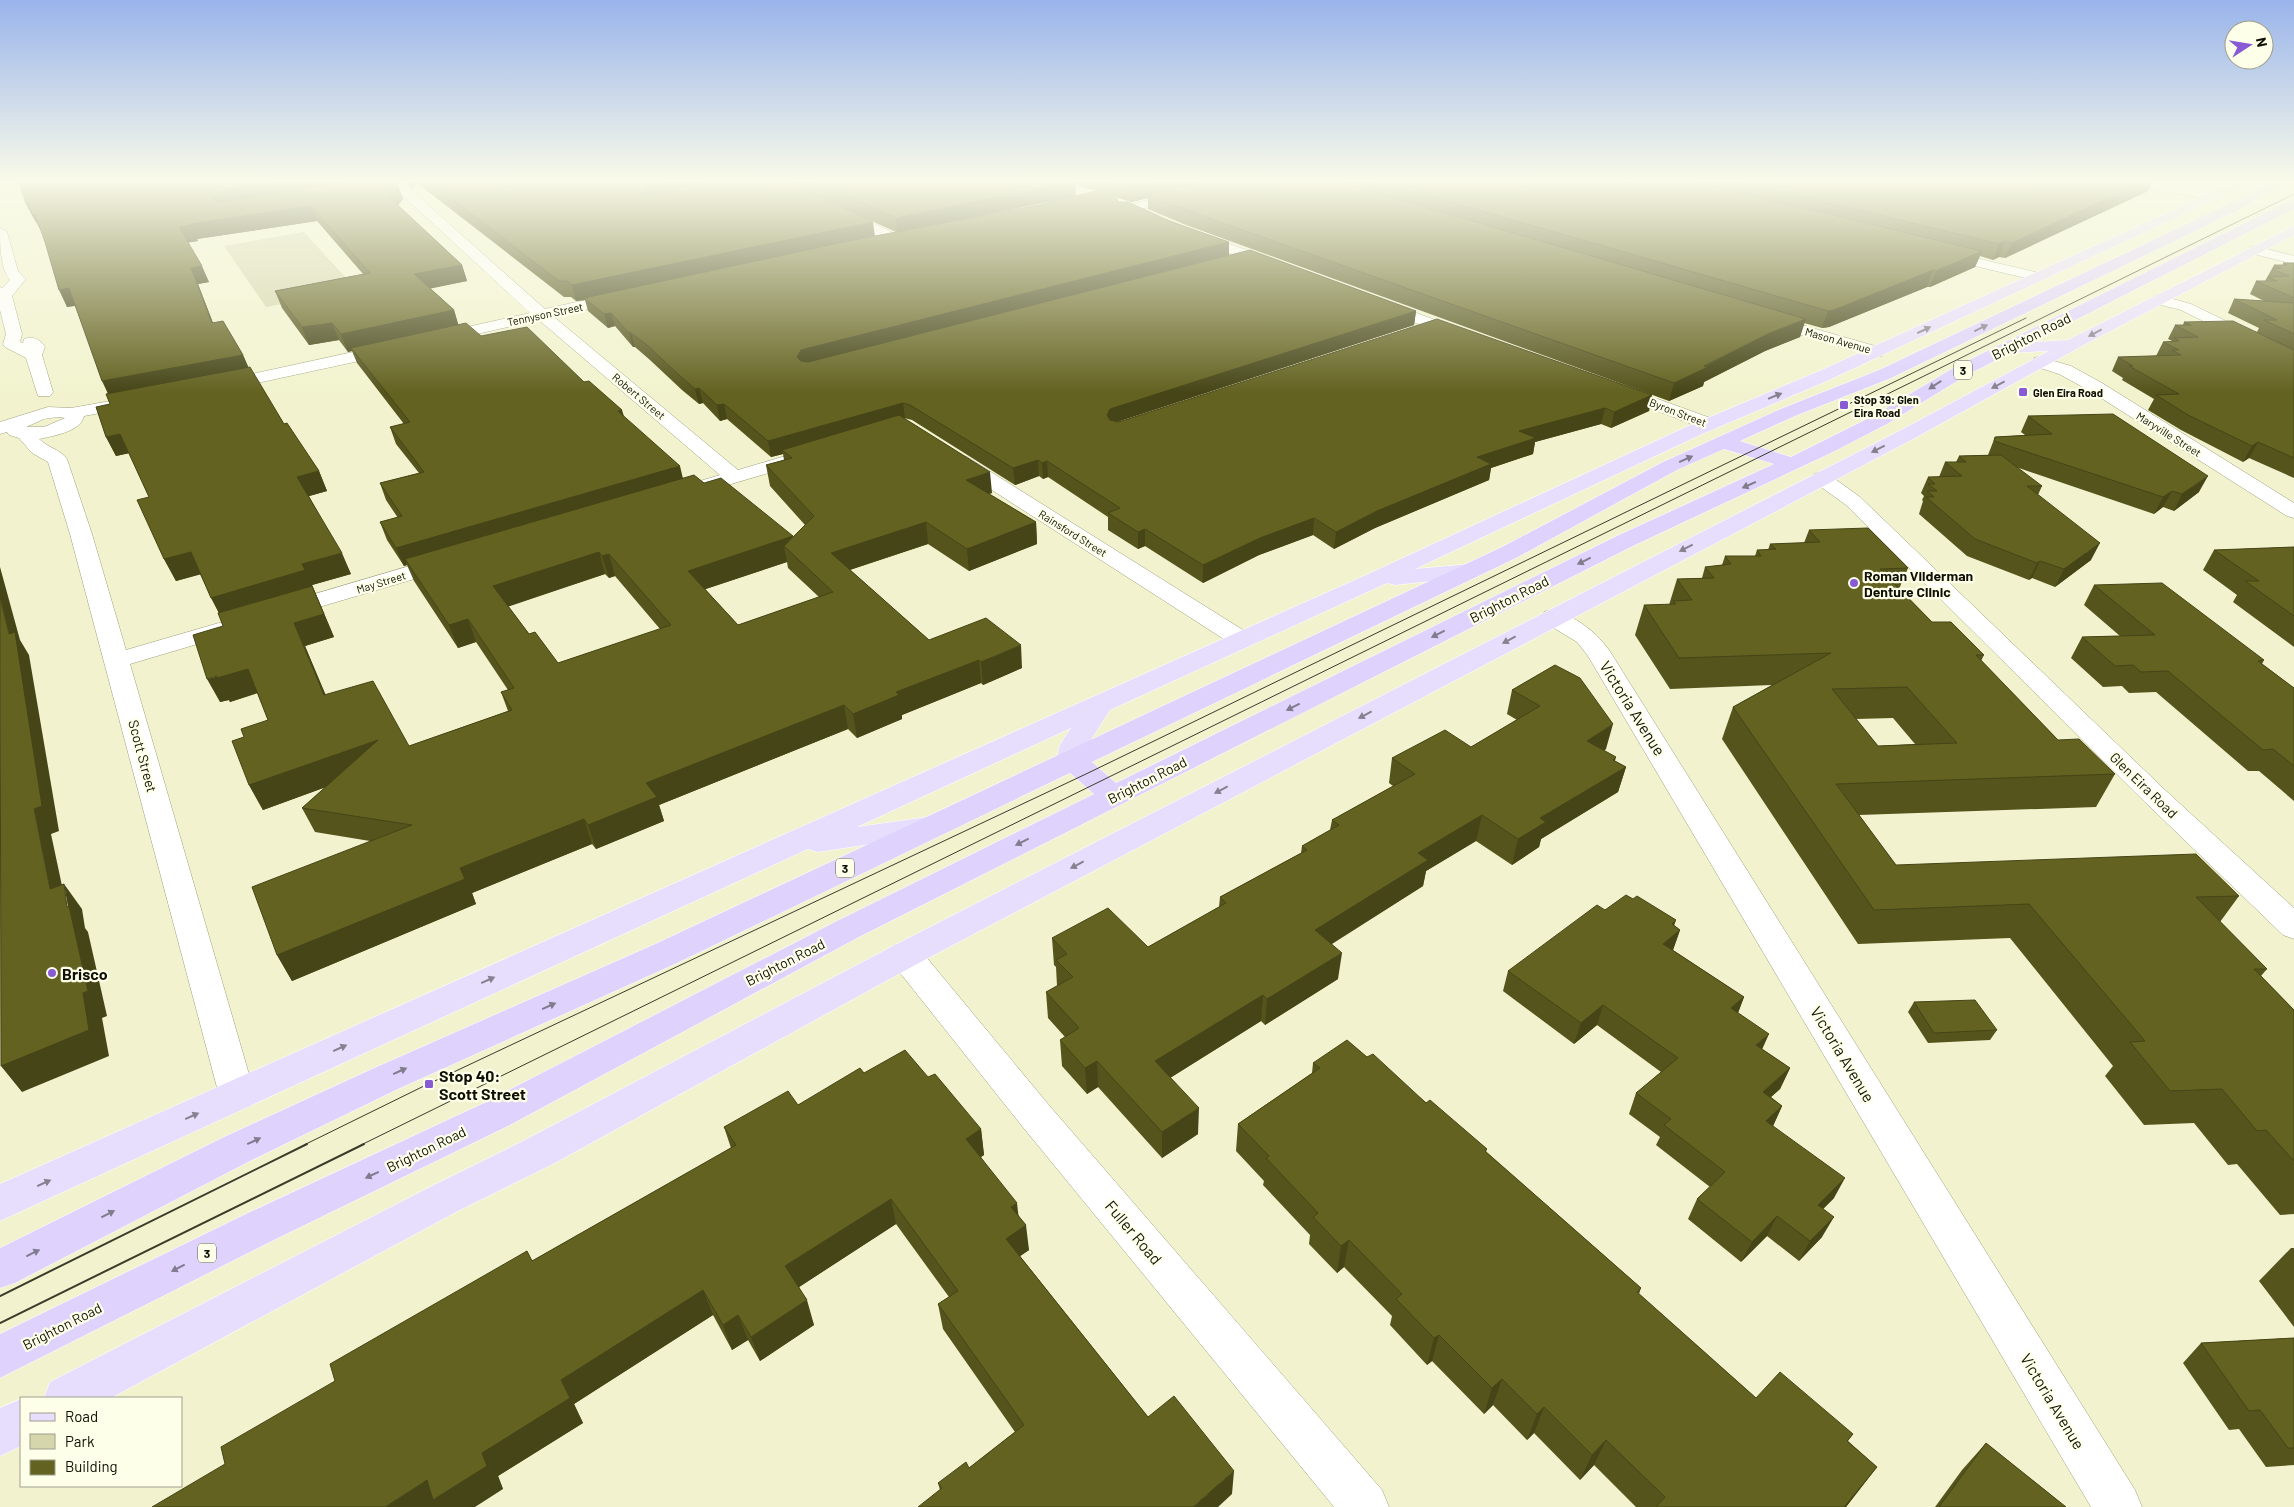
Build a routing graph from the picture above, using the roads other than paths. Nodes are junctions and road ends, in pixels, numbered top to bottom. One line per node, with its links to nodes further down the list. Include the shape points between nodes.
1 (5, 252): 19 (street, via 11,273 18,280)
2 (470, 252): 24 (street, Robert Street)
3 (1240, 252): 11 (street)
4 (1936, 252): 17 (street)
5 (2095, 252): 10 (main road)
6 (2140, 252): 15 (highway, Brighton Road / 3)
7 (2190, 252): 16 (highway, Brighton Road / 3)
8 (2250, 252): 23 (main road, Brighton Road)
9 (2264, 252): 12 (street)
10 (2091, 254): 15 (main road); 17 (main road)
11 (1250, 256): 13 (street); 14 (street)
12 (2294, 260)
13 (1222, 263)
14 (1293, 272)
15 (2099, 272): 16 (highway); 18 (highway, Brighton Road / 3)
16 (2151, 276): 22 (highway, Brighton Road / 3)
17 (2038, 277): 34 (main road, one-way to 17)
18 (2063, 289): 22 (highway); 46 (highway, Brighton Road / 3, one-way to 18, via 1885,374)
19 (1, 290): 39 (street, via 14,334 12,344 34,355)
20 (640, 294): 24 (street, Tennyson Street)
21 (1363, 298): 27 (street)
22 (2104, 300): 26 (main road); 33 (highway, Brighton Road / 3)
23 (2158, 300): 26 (main road, Brighton Road); 35 (street, via 2186,308)
24 (542, 315): 29 (street, Tennyson Street); 51 (street, Robert Street)
25 (1755, 316): 34 (street, Mason Avenue)
26 (2121, 320): 31 (main road, Brighton Road, one-way to 31)
27 (1436, 325): 28 (street); 30 (street)
28 (1408, 334)
29 (424, 341)
30 (1478, 341)
31 (2074, 344): 33 (main road); 36 (main road, Brighton Road)
32 (406, 346): 37 (street)
33 (2007, 348): 50 (highway, Brighton Road / 3, one-way to 50, via 1942,381 1862,430)
34 (1876, 352): 44 (main road, one-way to 34)
35 (2294, 361)
36 (2040, 362): 52 (main road, Brighton Road, one-way to 52); 54 (street, Maryville Street, via 2065,370 2096,387)
37 (208, 389)
38 (1601, 389): 44 (street, Byron Street)
39 (44, 392): 41 (street, via 63,405); 42 (street)
40 (154, 400): 41 (street)
41 (66, 419): 42 (street, via 46,414); 49 (street)
42 (23, 427): 43 (street); 45 (street); 49 (street, via 36,449)
43 (0, 428)
44 (1701, 428): 46 (main road, Byron Street); 57 (main road)
45 (0, 437)
46 (1730, 439): 50 (highway, Glen Eira Road); 56 (highway, Brighton Road / 3, one-way to 46, via 1542,536 1650,476)
47 (820, 451): 51 (street)
48 (946, 453): 59 (street, Rainsford Street)
49 (57, 459): 60 (street, Scott Street)
50 (1793, 464): 52 (main road, Glen Eira Road); 63 (highway, Brighton Road / 3, one-way to 63, via 1627,540)
51 (735, 476): 53 (street)
52 (1821, 478): 58 (main road, Brighton Road, one-way to 58); 66 (street, Glen Eira Road, via 1852,501)
53 (669, 496)
54 (2294, 512)
55 (471, 555): 60 (street, May Street)
56 (1470, 570): 57 (main road); 62 (highway, Brighton Road / 3)
57 (1374, 580): 59 (main road)
58 (1552, 618): 67 (main road, Brighton Road, one-way to 67); 76 (street, Victoria Avenue, via 1586,636 1599,652)
59 (1242, 640): 61 (main road)
60 (117, 660): 68 (street, Scott Street)
61 (1100, 705): 62 (main road, via 1071,749); 65 (main road)
62 (1072, 760): 63 (highway); 64 (highway, Brighton Road / 3)
63 (1114, 797): 71 (highway, Brighton Road / 3, one-way to 71, via 846,930 497,1114 264,1225)
64 (935, 826): 65 (main road); 70 (highway, Brighton Road / 3, one-way to 64, via 376,1083 665,954)
65 (787, 846): 68 (main road, one-way to 65)
66 (2294, 927)
67 (905, 955): 72 (main road, Brighton Road, via 539,1152 444,1198); 75 (street, Fuller Road, via 1035,1115)
68 (237, 1095): 69 (main road, one-way to 68)
69 (0, 1203)
70 (0, 1269)
71 (0, 1357)
72 (68, 1397)
73 (20, 1423): 74 (main road)
74 (0, 1433)
75 (1365, 1507)
76 (2118, 1507)

